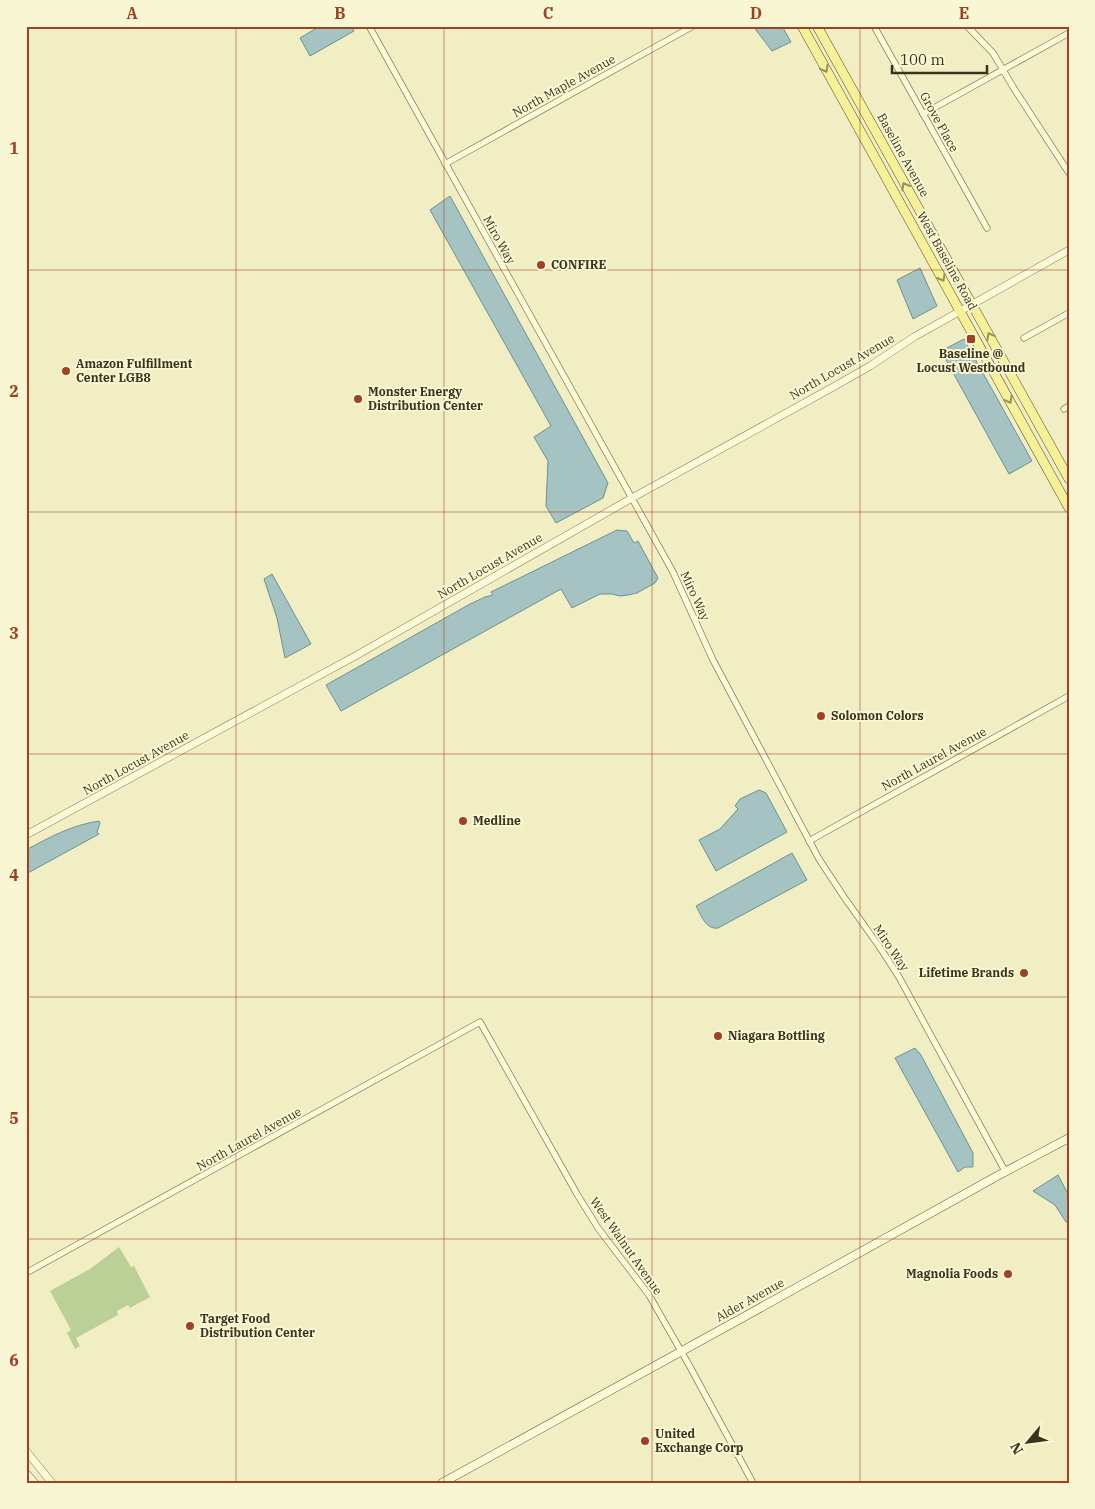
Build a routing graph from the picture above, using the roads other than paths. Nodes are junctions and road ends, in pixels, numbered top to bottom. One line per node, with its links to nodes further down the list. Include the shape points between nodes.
1 (369, 26): 11 (street, Miro Way)
2 (693, 26): 11 (street, North Maple Avenue)
3 (802, 26): 16 (main road, West Baseline Road, one-way to 16)
4 (817, 26): 15 (main road, Baseline Avenue, one-way to 4)
5 (874, 26): 10 (street, Grove Place)
6 (967, 26): 9 (street, via 993,53)
7 (1066, 26): 8 (street)
8 (1069, 32): 9 (street)
9 (1003, 71): 10 (street); 12 (street)
10 (923, 114): 13 (street, Grove Place)
11 (445, 164): 20 (street, Miro Way)
12 (1069, 173)
13 (987, 228)
14 (1069, 250): 15 (street, North Locust Avenue)
15 (973, 304): 16 (street, North Locust Avenue); 19 (main road, Baseline Avenue, one-way to 15)
16 (960, 311): 20 (street, North Locust Avenue, via 842,382); 21 (main road, West Baseline Road, one-way to 21)
17 (1069, 313): 18 (street)
18 (1024, 338)
19 (1069, 479)
20 (632, 498): 23 (street, North Locust Avenue, via 366,650); 24 (street, Miro Way, via 674,572 713,660)
21 (1069, 508)
22 (1069, 696): 24 (street, North Laurel Avenue)
23 (26, 835)
24 (809, 841): 27 (street, Miro Way, via 899,977)
25 (480, 1022): 28 (street, North Laurel Avenue); 29 (street, West Walnut Avenue, via 577,1194 598,1228 649,1295)
26 (1069, 1138): 27 (main road, Alder Avenue)
27 (1005, 1171): 29 (main road, Alder Avenue)
28 (26, 1273)
29 (681, 1351): 34 (main road, Alder Avenue); 35 (street, West Walnut Avenue)
30 (26, 1451): 33 (street)
31 (26, 1473): 32 (street)
32 (34, 1483)
33 (52, 1483)
34 (442, 1483)
35 (753, 1483)

